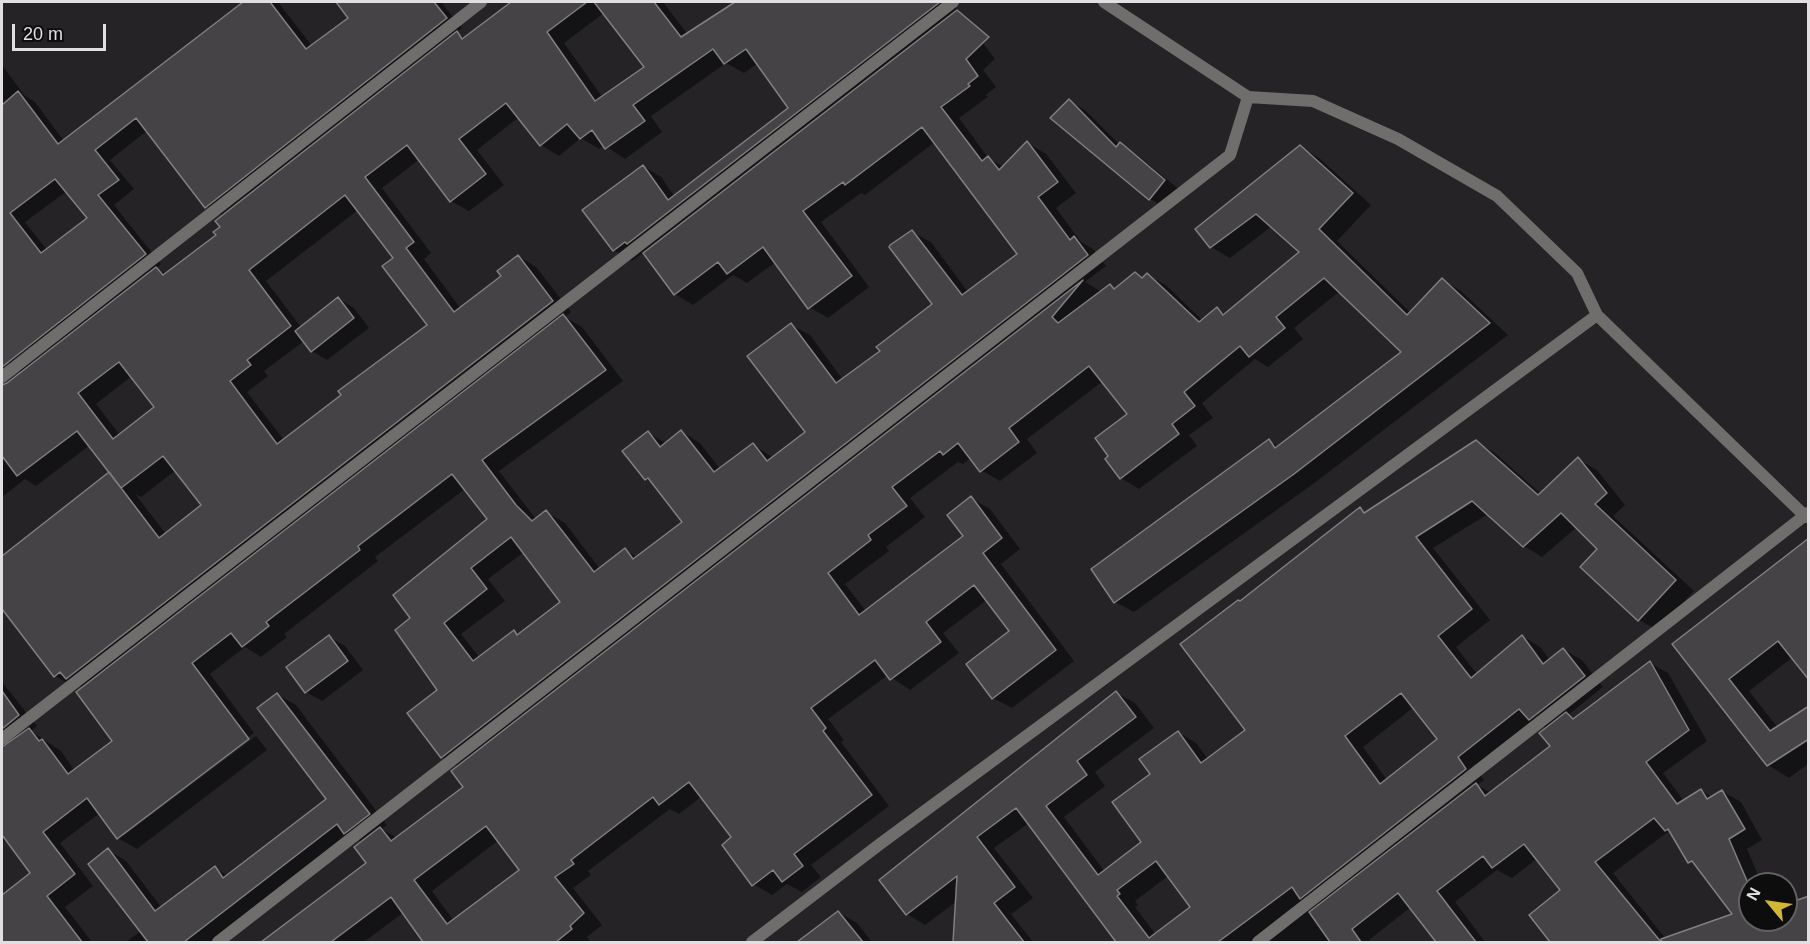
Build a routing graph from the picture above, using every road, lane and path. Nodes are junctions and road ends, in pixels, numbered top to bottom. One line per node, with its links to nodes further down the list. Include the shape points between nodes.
1 (481, 2): 6 (lane)
2 (953, 2): 8 (lane)
3 (1104, 2): 4 (lane)
4 (1248, 97): 5 (lane, via 1313,101 1398,140 1497,196 1577,273); 9 (lane, via 1230,154)
5 (1597, 315): 7 (lane); 10 (lane)
6 (2, 377)
7 (1807, 515): 11 (lane)
8 (2, 739)
9 (218, 942)
10 (752, 942)
11 (1258, 942)

